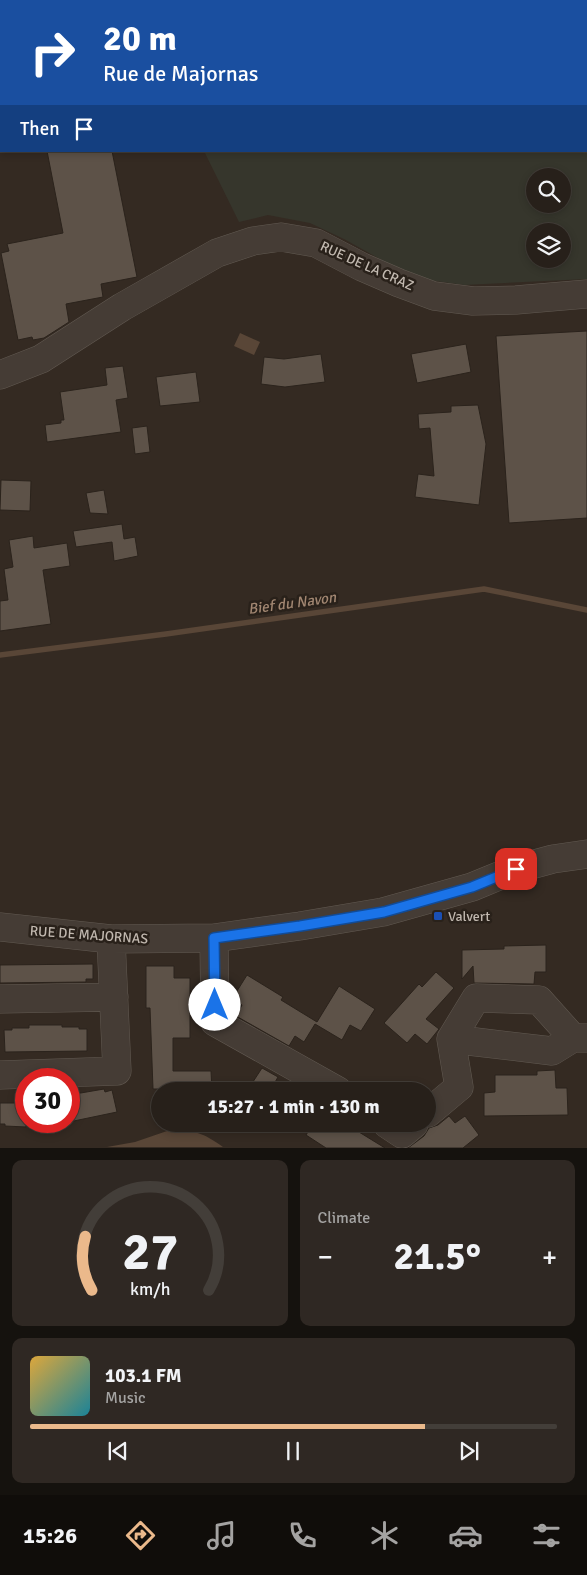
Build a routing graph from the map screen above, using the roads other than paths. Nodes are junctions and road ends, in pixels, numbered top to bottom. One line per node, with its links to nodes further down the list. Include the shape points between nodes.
1 (587, 294): 2 (street, RUE DE LA CRAZ, via 473,301 434,296 362,267 316,243 281,236 217,253 122,307 41,359)
2 (0, 375)
3 (587, 854): 5 (street, RUE DE MAJORNAS, via 516,869 472,887 384,912)
4 (0, 927): 6 (street, RUE DE MAJORNAS)
5 (214, 938): 6 (street, RUE DE MAJORNAS); 12 (street, via 215,1022)
6 (111, 939): 7 (street)
7 (114, 997): 8 (street); 11 (street, via 116,1071)
8 (0, 999)
9 (580, 1038): 10 (street, via 552,1051); 10 (street, via 538,1000 476,998)
10 (451, 1040): 13 (street, via 459,1088)
11 (0, 1075)
12 (322, 1082)
13 (436, 1107)

